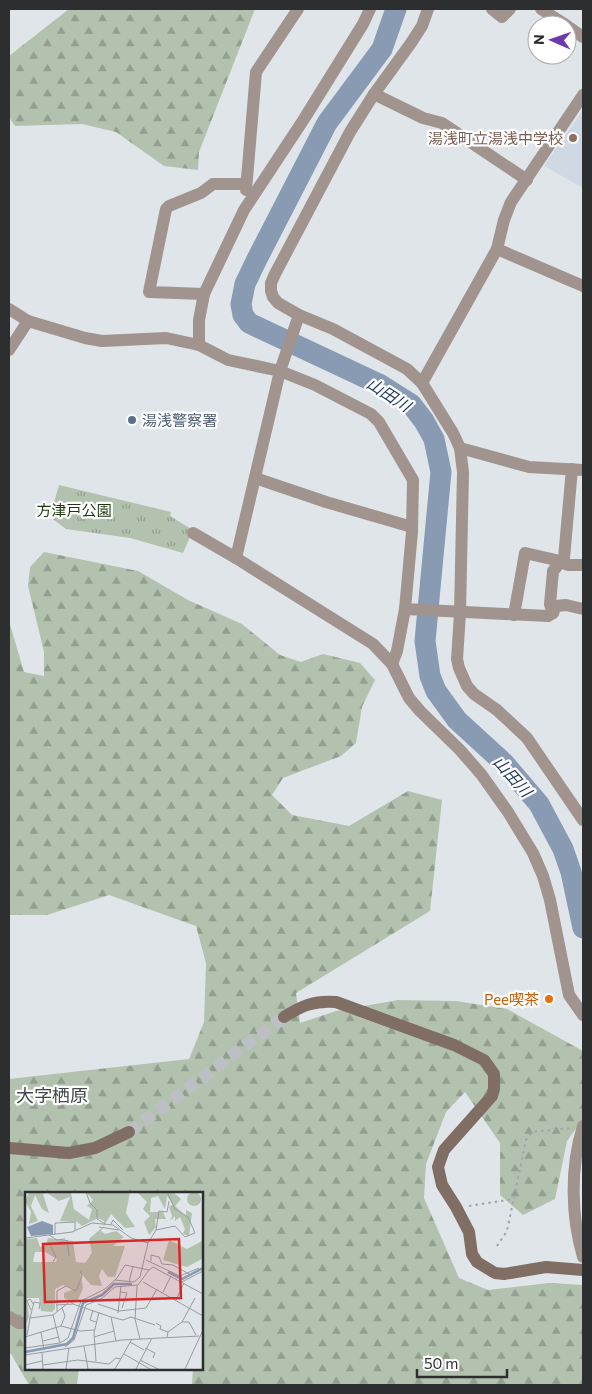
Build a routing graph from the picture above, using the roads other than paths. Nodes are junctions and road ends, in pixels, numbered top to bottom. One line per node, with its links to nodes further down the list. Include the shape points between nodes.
1 (298, 9): 9 (street, via 256,72)
2 (370, 9): 10 (street, via 304,119)
3 (428, 9): 6 (street, via 422,26)
4 (492, 9): 5 (street, via 502,17)
5 (510, 9)
6 (374, 94): 8 (street, via 423,118 442,123); 15 (street, via 350,132 271,283 273,297)
7 (583, 95): 8 (street)
8 (527, 180): 11 (street, via 511,202)
9 (246, 184): 10 (street); 13 (street, via 214,184 166,209 149,292)
10 (244, 210): 13 (street)
11 (497, 249): 12 (street); 20 (street)
12 (583, 286)
13 (204, 294): 17 (street)
14 (9, 309): 16 (street)
15 (297, 320): 19 (street); 20 (street, via 334,330 407,369)
16 (28, 321): 17 (street, via 102,342 160,338); 18 (street)
17 (199, 346): 19 (street, via 228,360)
18 (9, 350)
19 (281, 367): 23 (street); 24 (street, via 362,408 379,422 413,480)
20 (422, 383): 21 (street)
21 (460, 448): 22 (street, via 529,467); 31 (street, via 463,472)
22 (578, 470): 27 (street)
23 (255, 478): 24 (street); 26 (street)
24 (412, 527): 30 (street)
25 (193, 533): 26 (street)
26 (236, 558): 34 (street, via 373,644)
27 (561, 563): 28 (street); 32 (street, via 554,571 550,604); 33 (street, via 525,553)
28 (583, 565)
29 (583, 609): 32 (street, via 561,605 556,606)
30 (408, 610): 31 (street); 34 (street)
31 (457, 613): 33 (street); 35 (street, via 458,668 467,686 526,738)
32 (553, 613): 33 (street, via 548,616)
33 (514, 615)
34 (392, 664): 36 (street, via 409,698 481,774 533,853 550,900 569,995)
35 (583, 820)
36 (583, 1015)
37 (284, 1017): 42 (street, via 310,1003 336,1002 454,1045 484,1060 494,1074 492,1096 444,1150 438,1167 442,1185 468,1232 472,1254 477,1262 495,1273 546,1267)
38 (583, 1126): 41 (street, via 574,1189 577,1231)
39 (129, 1132): 40 (street, via 95,1148 69,1153)
40 (9, 1148)
41 (583, 1256)
42 (583, 1270)
43 (9, 1317): 44 (street)
44 (25, 1323)

